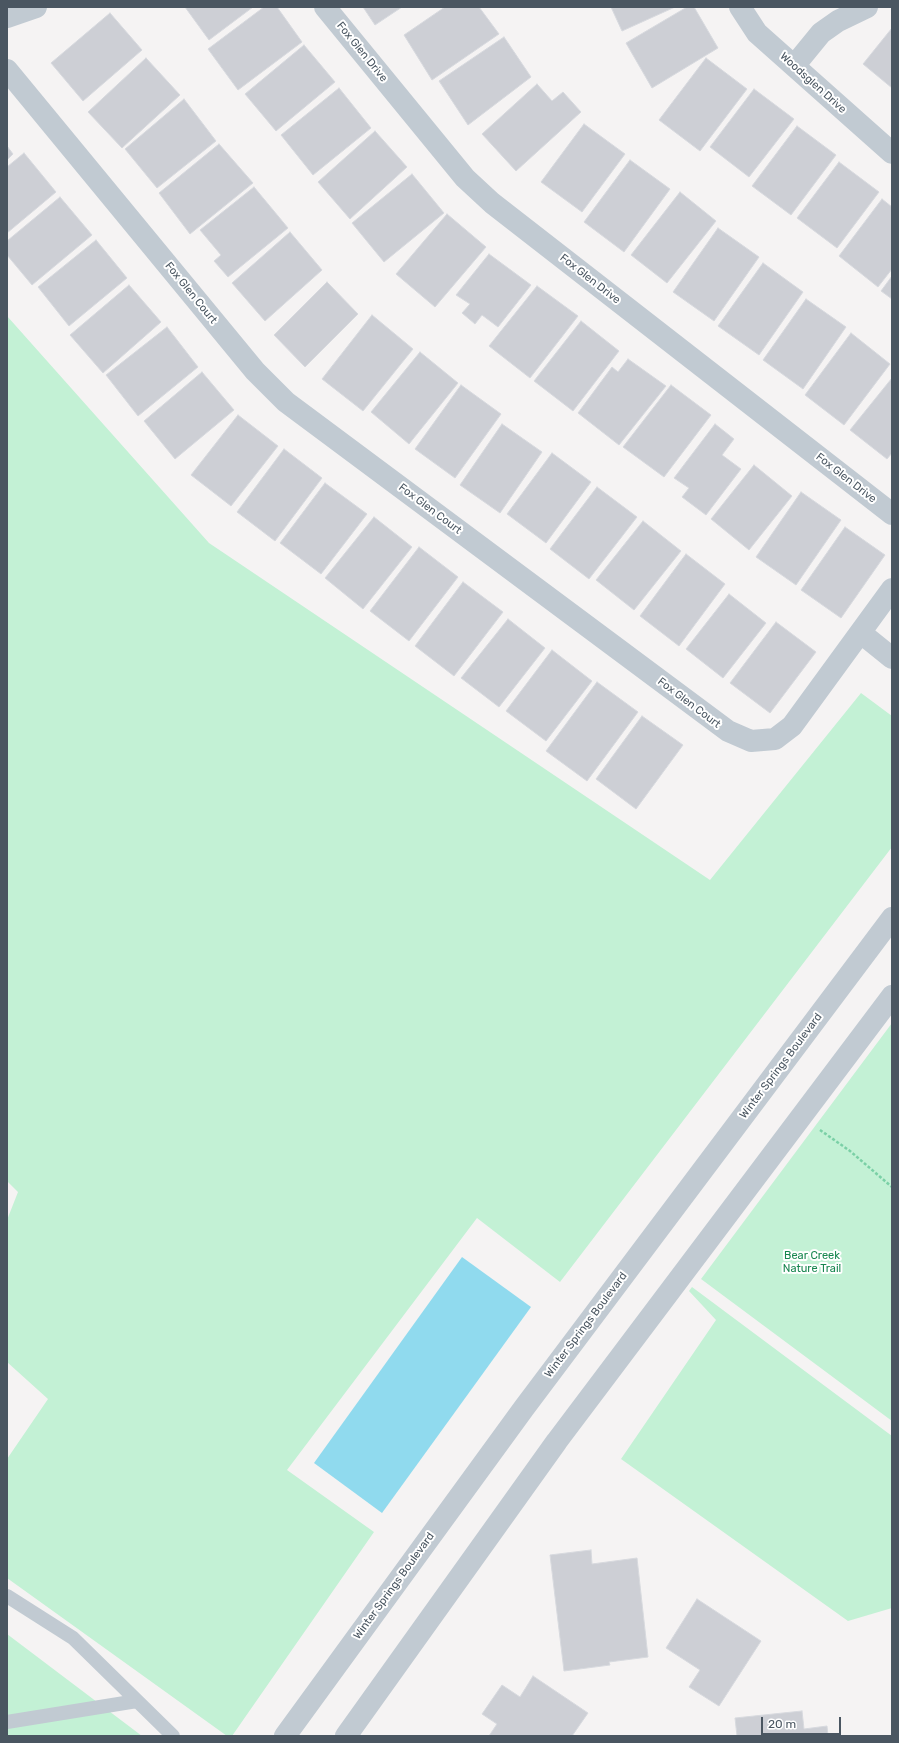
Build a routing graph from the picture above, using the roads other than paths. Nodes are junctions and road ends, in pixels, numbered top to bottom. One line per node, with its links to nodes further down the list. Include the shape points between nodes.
1 (36, 7): 5 (street)
2 (325, 7): 9 (street, Fox Glen Drive, via 465,178 492,204)
3 (740, 7): 6 (street, Woodsglen Drive, via 756,33)
4 (867, 7): 6 (street, via 838,21 821,33)
5 (7, 17)
6 (794, 66): 8 (street, Woodsglen Drive)
7 (7, 70): 11 (street, Fox Glen Court, via 255,371 286,402 728,731 751,741 775,739 792,726)
8 (892, 153)
9 (892, 514)
10 (892, 589): 11 (street, Fox Glen Court)
11 (860, 633): 12 (street)
12 (892, 658)
13 (892, 918): 19 (street, Winter Springs Boulevard, via 524,1408)
14 (892, 996): 20 (street, via 557,1441)
15 (7, 1596): 16 (lane, via 73,1638)
16 (138, 1701): 17 (lane); 18 (lane)
17 (7, 1722)
18 (173, 1736)
19 (285, 1736)
20 (346, 1736)

